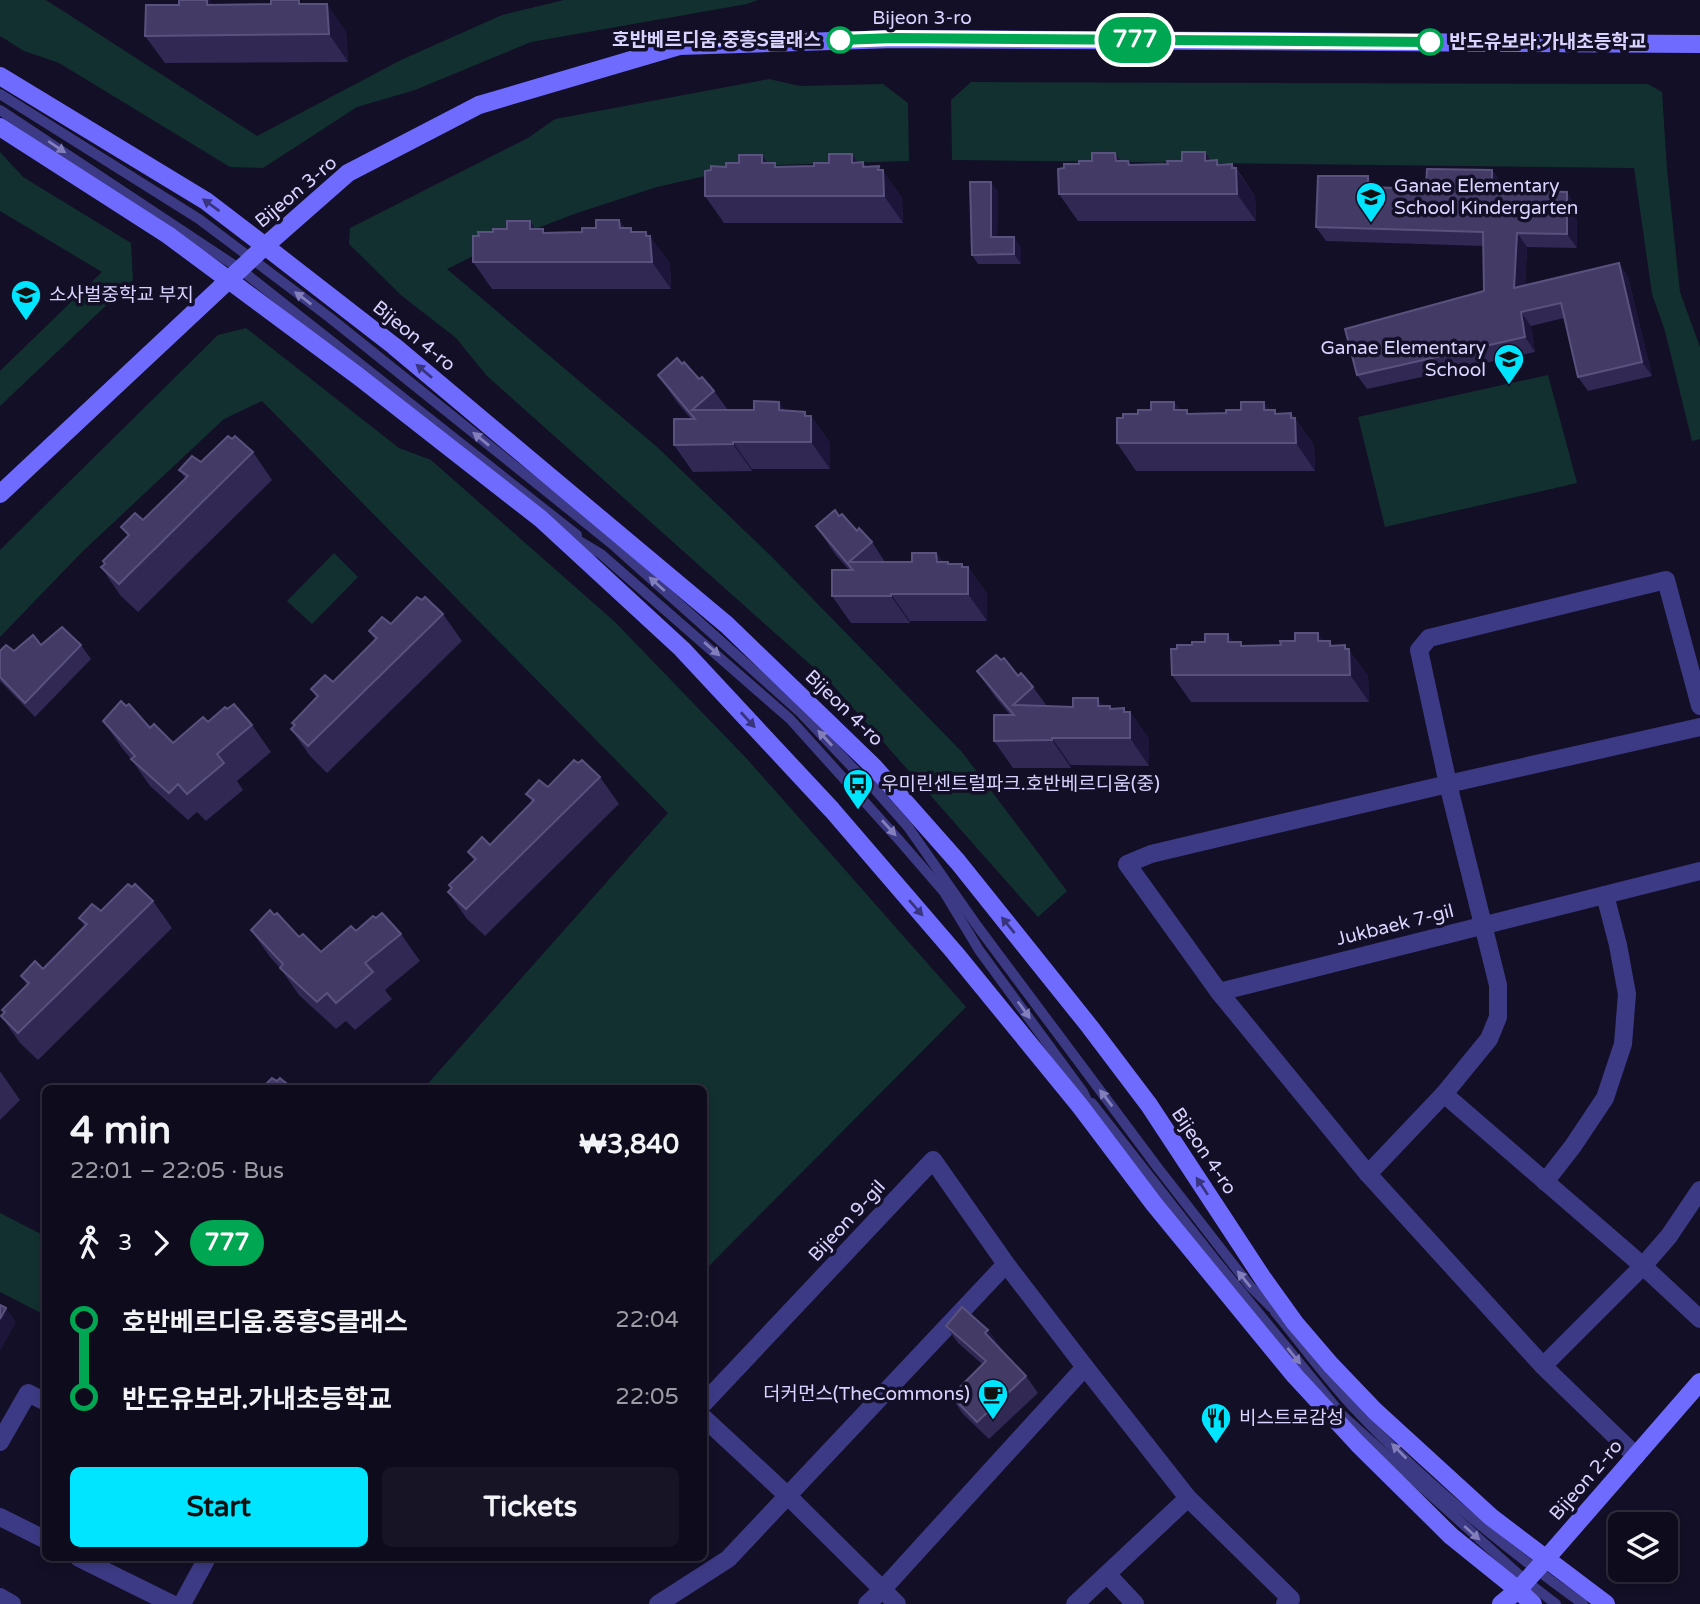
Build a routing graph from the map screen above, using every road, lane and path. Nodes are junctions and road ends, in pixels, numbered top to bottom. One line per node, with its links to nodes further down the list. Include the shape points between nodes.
1 (1700, 44): 6 (main road, Bijeon 3-ro, via 894,38 678,46 480,105 348,173)
2 (0, 76): 6 (main road, Bijeon 4-ro, one-way to 2, via 206,201)
3 (0, 94): 7 (lane, via 199,219)
4 (0, 110): 7 (lane, one-way to 7)
5 (0, 127): 7 (main road, Bijeon 4-ro, via 168,235)
6 (265, 246): 7 (main road, Bijeon 3-ro); 13 (main road, Bijeon 4-ro, one-way to 6, via 727,625 394,346)
7 (240, 269): 8 (main road, Bijeon 3-ro); 9 (main road, Bijeon 4-ro, via 358,376); 10 (lane); 15 (lane, one-way to 7, via 800,712 612,544 328,317)
8 (0, 494)
9 (541, 519): 10 (lane); 22 (main road, Bijeon 4-ro, one-way to 22, via 682,649 832,810 955,953)
10 (601, 554): 20 (lane, one-way to 20, via 790,719 899,840 944,892 979,950)
11 (1700, 706): 14 (street, via 1666,580 1429,638 1419,650)
12 (1700, 727): 14 (street)
13 (845, 738): 15 (lane); 30 (main road, Bijeon 4-ro, one-way to 13, via 1149,1105 1090,1027 958,862)
14 (1448, 783): 18 (street); 19 (street, via 1152,854 1127,864)
15 (871, 787): 28 (lane, one-way to 15, via 1158,1168 908,827)
16 (1700, 872): 17 (street)
17 (1605, 895): 18 (street); 24 (street, via 1627,994 1623,1044 1605,1098)
18 (1482, 925): 19 (street, Jukbaek 7-gil); 21 (street, Jukbaek 7-gil, via 1498,985 1499,1017 1489,1039)
19 (1219, 992): 23 (street)
20 (1083, 1092): 22 (lane); 46 (lane, one-way to 46, via 1342,1415)
21 (1444, 1094): 23 (street, Jukbaek 7-gil); 24 (street)
22 (1111, 1148): 46 (main road, Bijeon 4-ro, via 1295,1376 1358,1444 1451,1536)
23 (1368, 1174): 32 (street)
24 (1545, 1182): 27 (street)
25 (1700, 1190): 27 (street)
26 (1006, 1264): 31 (street, Bijeon 9-gil); 35 (street, Bijeon 9-gil, via 933,1160); 39 (street)
27 (1643, 1266): 29 (street); 32 (street)
28 (1271, 1307): 30 (lane); 46 (lane, one-way to 28, via 1362,1415)
29 (1700, 1319)
30 (1295, 1323): 46 (main road, Bijeon 4-ro, via 1375,1411 1491,1517)
31 (1085, 1367): 40 (street, Bijeon 9-gil); 47 (street)
32 (1546, 1369): 38 (street)
33 (1700, 1381): 38 (main road, Bijeon 2-ro)
34 (42, 1400): 37 (street, via 28,1393)
35 (707, 1400)
36 (707, 1421): 39 (street)
37 (0, 1442)
38 (1636, 1456): 46 (main road, Bijeon 2-ro)
39 (789, 1497): 47 (street); 52 (street, via 728,1559)
40 (1188, 1498): 45 (street); 57 (street, Bijeon 9-gil, via 1291,1599)
41 (0, 1517): 42 (street)
42 (42, 1538)
43 (85, 1561): 50 (street)
44 (205, 1561): 51 (street)
45 (1107, 1574): 55 (street); 56 (street)
46 (1531, 1575): 58 (main road, Bijeon 2-ro); 59 (main road, Bijeon 4-ro); 60 (lane); 61 (lane); 62 (lane); 63 (main road, Bijeon 4-ro)
47 (883, 1590): 53 (street); 54 (street)
48 (0, 1597): 49 (street)
49 (12, 1604)
50 (172, 1604)
51 (182, 1604)
52 (658, 1604)
53 (867, 1604)
54 (897, 1604)
55 (1075, 1604)
56 (1135, 1604)
57 (1285, 1604)
58 (1502, 1604)
59 (1533, 1604)
60 (1544, 1604)
61 (1556, 1604)
62 (1583, 1604)
63 (1606, 1604)

